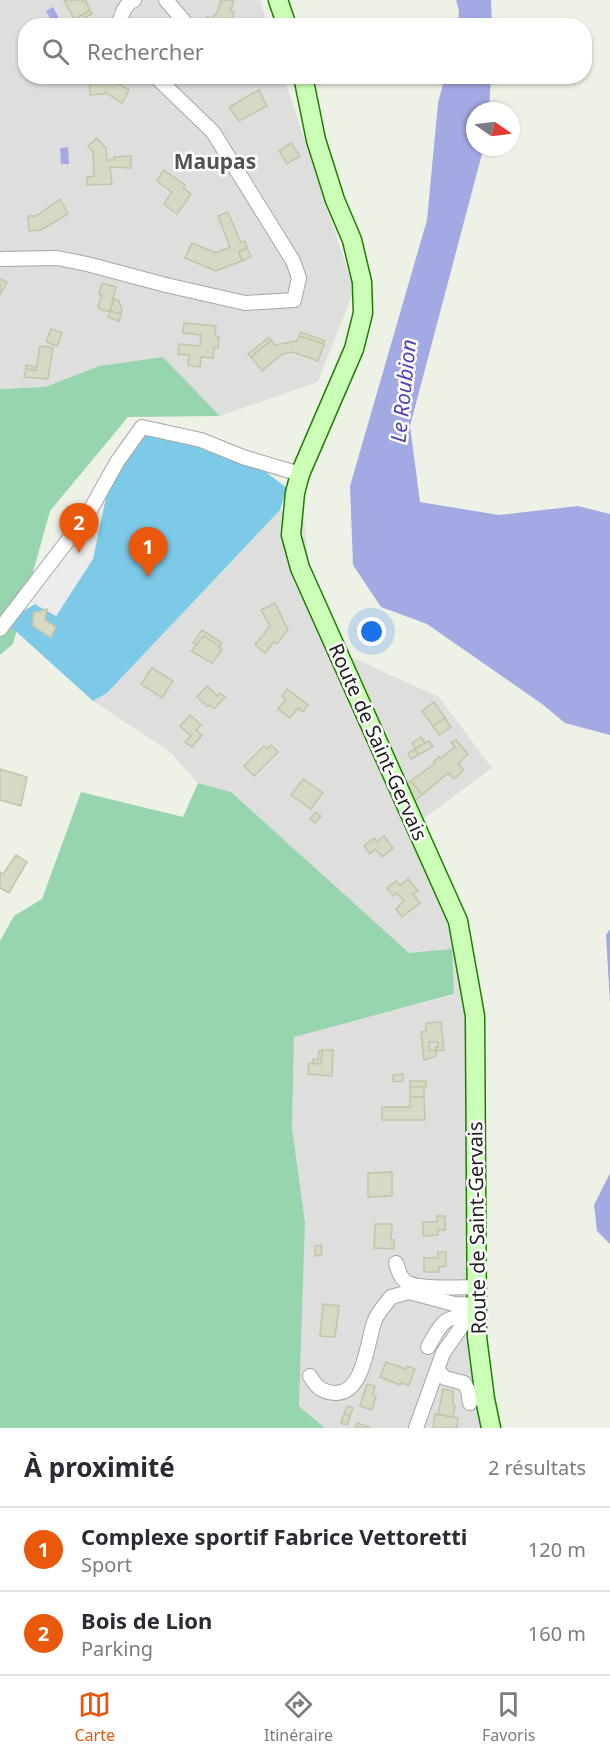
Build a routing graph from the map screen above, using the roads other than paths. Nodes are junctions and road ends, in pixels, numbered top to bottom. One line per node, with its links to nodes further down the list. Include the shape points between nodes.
1 (166, 0): 5 (street)
2 (278, 0): 6 (street)
3 (130, 1): 4 (street)
4 (120, 18)
5 (181, 18)
6 (284, 18)
7 (163, 84): 9 (street, via 213,132 293,261 299,278 294,300 245,303 57,258)
8 (305, 84): 10 (street, Route de Saint-Gervais, via 316,140 354,250 362,282 363,313 354,349)
9 (0, 259)
10 (300, 474): 11 (street, via 201,440 142,427 88,514); 13 (street, Route de Saint-Gervais, via 291,535 300,568 458,921 475,1016)
11 (0, 628)
12 (396, 1263): 13 (street, via 408,1284 428,1287)
13 (475, 1306): 14 (street, via 447,1319); 15 (street, via 443,1353); 16 (street, via 454,1305 409,1292 391,1297 375,1319 352,1385 341,1393 328,1393 316,1387); 19 (street, Route de Saint-Gervais)
14 (429, 1347)
15 (437, 1370): 17 (street, via 444,1378 464,1383); 18 (street)
16 (310, 1376)
17 (470, 1403)
18 (416, 1428)
19 (491, 1428)

